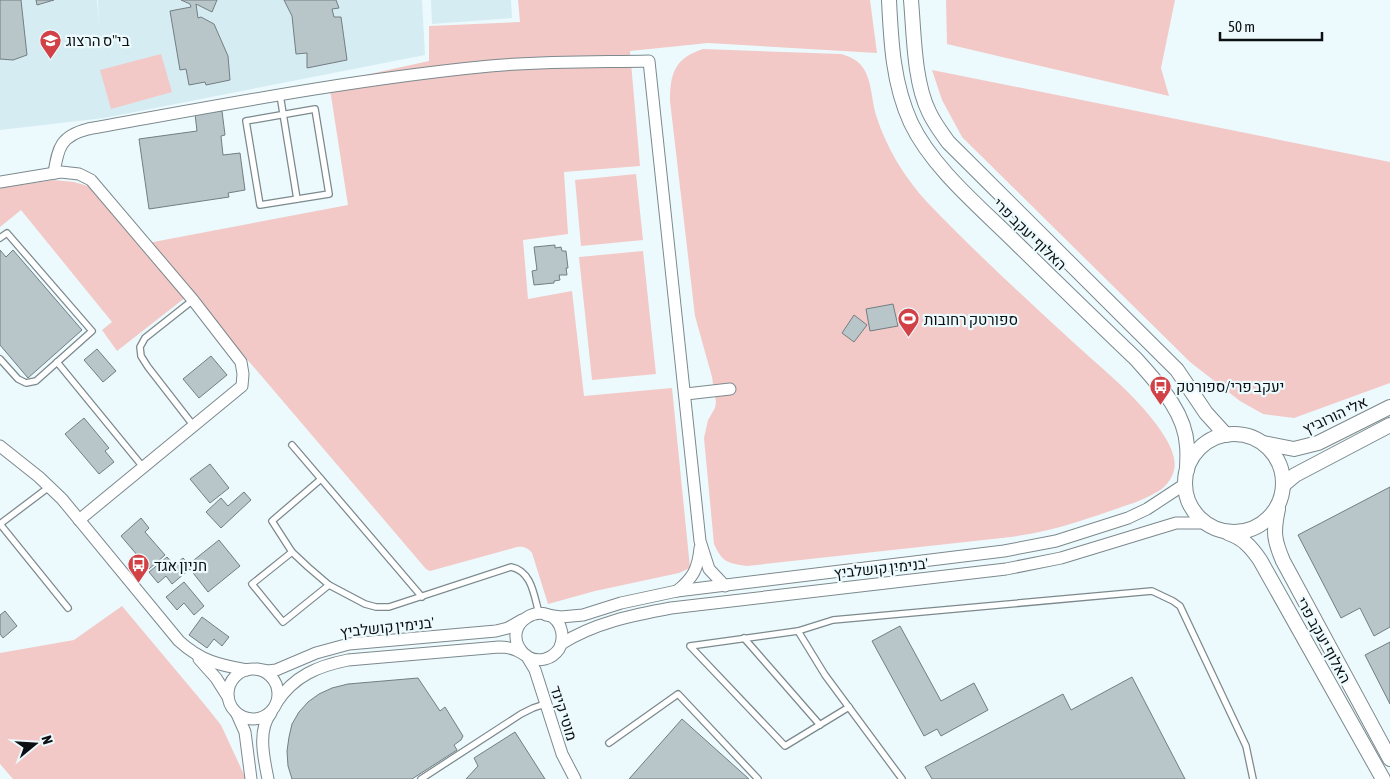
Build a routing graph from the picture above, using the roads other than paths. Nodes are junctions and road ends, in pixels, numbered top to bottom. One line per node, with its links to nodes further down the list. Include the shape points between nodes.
1 (889, 0): 22 (street, האלוף יעקב פרי, via 896,76 917,136 936,163 1136,359 1171,401 1184,428)
2 (911, 0): 17 (street, האלוף יעקב פרי, via 921,90 928,111 948,142 1177,370 1206,413)
3 (280, 95): 4 (lane); 5 (street, via 75,132 61,146); 13 (street, via 491,66 649,61)
4 (283, 115): 7 (lane); 7 (lane, via 315,110 330,194); 7 (lane, via 246,121 260,205)
5 (54, 173): 6 (street); 9 (street, via 79,174 91,180)
6 (0, 182)
7 (297, 199)
8 (0, 238): 11 (lane, via 7,233 92,331)
9 (193, 300): 16 (street, via 241,362 243,374 242,386); 16 (lane, via 145,338 140,347 141,356 154,376)
10 (0, 358): 11 (lane, via 26,384 36,381)
11 (57, 362): 21 (lane)
12 (730, 389): 13 (street)
13 (686, 394): 31 (street)
14 (1390, 407): 18 (street, אלי הורוביץ, via 1318,443 1294,449)
15 (1390, 425): 24 (street, via 1295,475)
16 (193, 426): 21 (street)
17 (1226, 435): 18 (street, via 1246,435); 22 (street, via 1198,450)
18 (1263, 444): 24 (street, via 1278,462)
19 (0, 446): 25 (street, בנימין קושלביץ')
20 (292, 446): 23 (lane)
21 (143, 467): 27 (street)
22 (1186, 477): 28 (street, via 1191,506); 34 (street, בנימין קושלביץ', via 1147,509 1056,541 1004,551)
23 (321, 479): 32 (lane, via 272,521); 36 (lane)
24 (1283, 485): 26 (street)
25 (49, 487): 27 (street, בנימין קושלביץ'); 29 (lane)
26 (1279, 504): 30 (street, via 1256,528 1245,532); 52 (street, האלוף יעקב פרי, via 1274,526 1275,543 1282,561)
27 (79, 520): 43 (street, בנימין קושלביץ', via 179,641)
28 (1206, 523): 30 (street); 42 (street, בנימין קושלביץ', via 1176,522 1061,558 1006,569 670,608 610,622)
29 (0, 524): 37 (lane)
30 (1222, 531): 60 (street, האלוף יעקב פרי, via 1238,536 1260,560)
31 (700, 541): 34 (street, via 709,569); 35 (street, via 699,559 692,577)
32 (292, 552): 33 (lane); 33 (lane, via 252,584 283,622)
33 (329, 585): 36 (lane, via 376,607 389,607)
34 (725, 586): 35 (street, בנימין קושלביץ')
35 (677, 591): 38 (street, בנימין קושלביץ', via 561,618)
36 (422, 597): 38 (lane, via 511,567 528,578)
37 (68, 608)
38 (543, 614): 39 (street, via 530,615); 42 (street, via 559,625)
39 (522, 620): 44 (street, via 516,637); 45 (street, בנימין קושלביץ', via 496,631 349,644 316,653 276,670)
40 (798, 631): 41 (lane); 49 (lane); 59 (lane, via 833,620 1152,591 1180,606 1246,746)
41 (744, 638): 50 (lane); 50 (lane, via 690,646 786,746)
42 (561, 644): 44 (street, via 548,658 535,659)
43 (192, 652): 45 (street, בנימין קושלביץ', via 219,664); 47 (street, בנימין קושלביץ', via 216,678)
44 (525, 655): 46 (street, מוטי קינד, via 534,670); 48 (street, בנימין קושלביץ', via 511,648 499,647 342,661 299,678)
45 (252, 670): 47 (street, via 238,674 231,682 228,692); 48 (street, via 267,673 275,681 278,691)
46 (545, 704): 55 (lane, via 521,714); 56 (street, מוטי קינד, via 562,754)
47 (232, 707): 48 (street, via 241,717 252,720 262,718); 53 (street, בנימין קושלביץ', via 244,732)
48 (274, 707): 54 (street, via 266,719 264,731)
49 (849, 707): 50 (lane); 58 (lane)
50 (820, 725)
51 (609, 743): 57 (lane, via 678,694)
52 (1390, 759)
53 (251, 779)
54 (268, 779)
55 (421, 779)
56 (575, 779)
57 (758, 779)
58 (902, 779)
59 (1254, 779)
60 (1383, 779)

